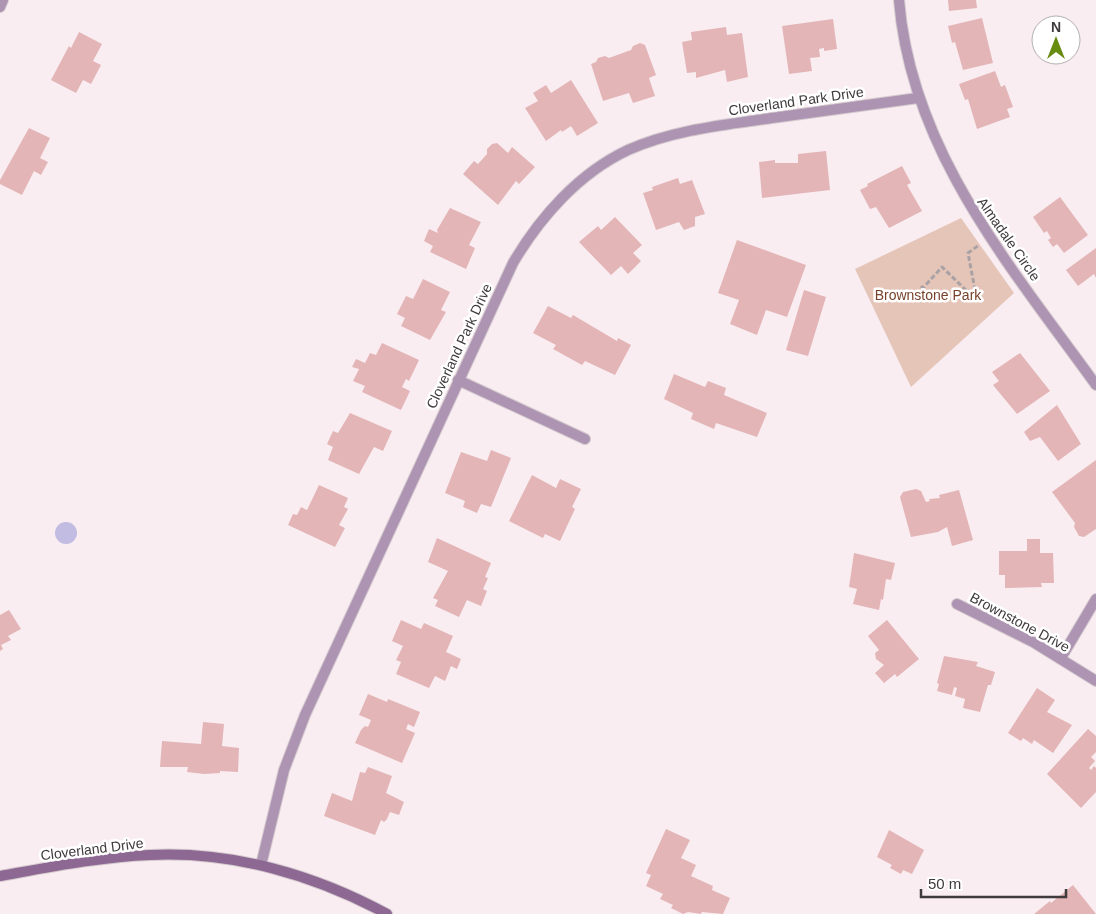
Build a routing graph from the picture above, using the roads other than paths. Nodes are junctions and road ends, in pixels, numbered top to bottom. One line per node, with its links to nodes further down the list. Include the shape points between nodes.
1 (3, 0): 3 (street)
2 (899, 0): 4 (street, Almadale Circle, via 904,41)
3 (0, 7)
4 (918, 98): 5 (street, Cloverland Park Drive, via 717,126 664,137 627,151 574,188 538,224 513,263); 6 (street, Almadale Circle, via 952,174 990,237)
5 (458, 380): 7 (street); 12 (street, Cloverland Park Drive, via 305,715 284,770)
6 (1096, 385)
7 (585, 439)
8 (1096, 599): 10 (street)
9 (957, 604): 10 (street, Brownstone Drive)
10 (1061, 658): 11 (street, Brownstone Drive)
11 (1096, 681)
12 (261, 866): 13 (main road, Cloverland Drive, via 231,859 152,854 104,858); 14 (main road, Cloverland Drive, via 298,874 330,886)
13 (0, 876)
14 (387, 914)

